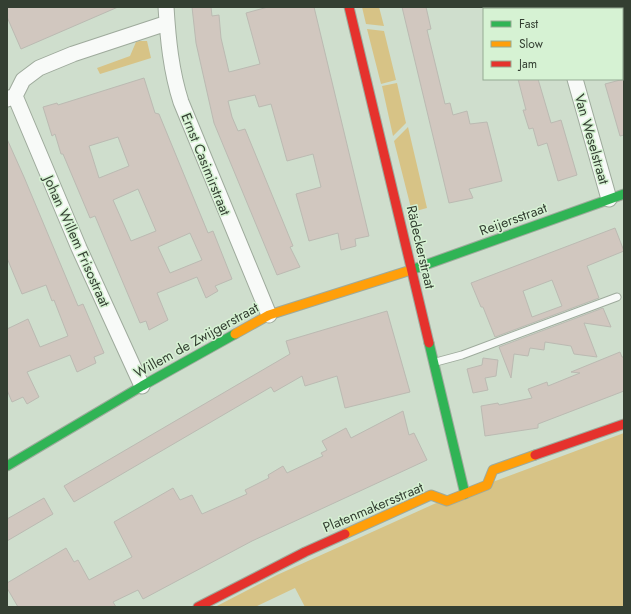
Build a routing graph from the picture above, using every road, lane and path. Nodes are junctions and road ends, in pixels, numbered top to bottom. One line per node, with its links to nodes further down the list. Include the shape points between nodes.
1 (166, 7): 3 (street, Ernst Casimirstraat)
2 (349, 7): 8 (street, Rädeckerstraat)
3 (167, 24): 5 (street, via 73,54 39,68 23,80); 10 (street, Ernst Casimirstraat, via 181,102)
4 (575, 80): 7 (street, Van Weselstraat)
5 (11, 97): 12 (street, Johan Willem Frisostraat)
6 (624, 194): 7 (street, Reijersstraat)
7 (609, 199): 8 (street, Reijersstraat)
8 (412, 270): 10 (street, Willem de Zwijgerstraat); 11 (street, Rädeckerstraat)
9 (617, 297): 11 (lane)
10 (269, 315): 12 (street, Willem de Zwijgerstraat)
11 (434, 363): 15 (street, Rädeckerstraat)
12 (142, 386): 14 (street, Willem de Zwijgerstraat)
13 (624, 424): 15 (street, Platenmakersstraat, via 492,470 487,484)
14 (8, 461)
15 (465, 494): 16 (street, Platenmakersstraat, via 447,501 432,495 305,552)
16 (198, 607)

